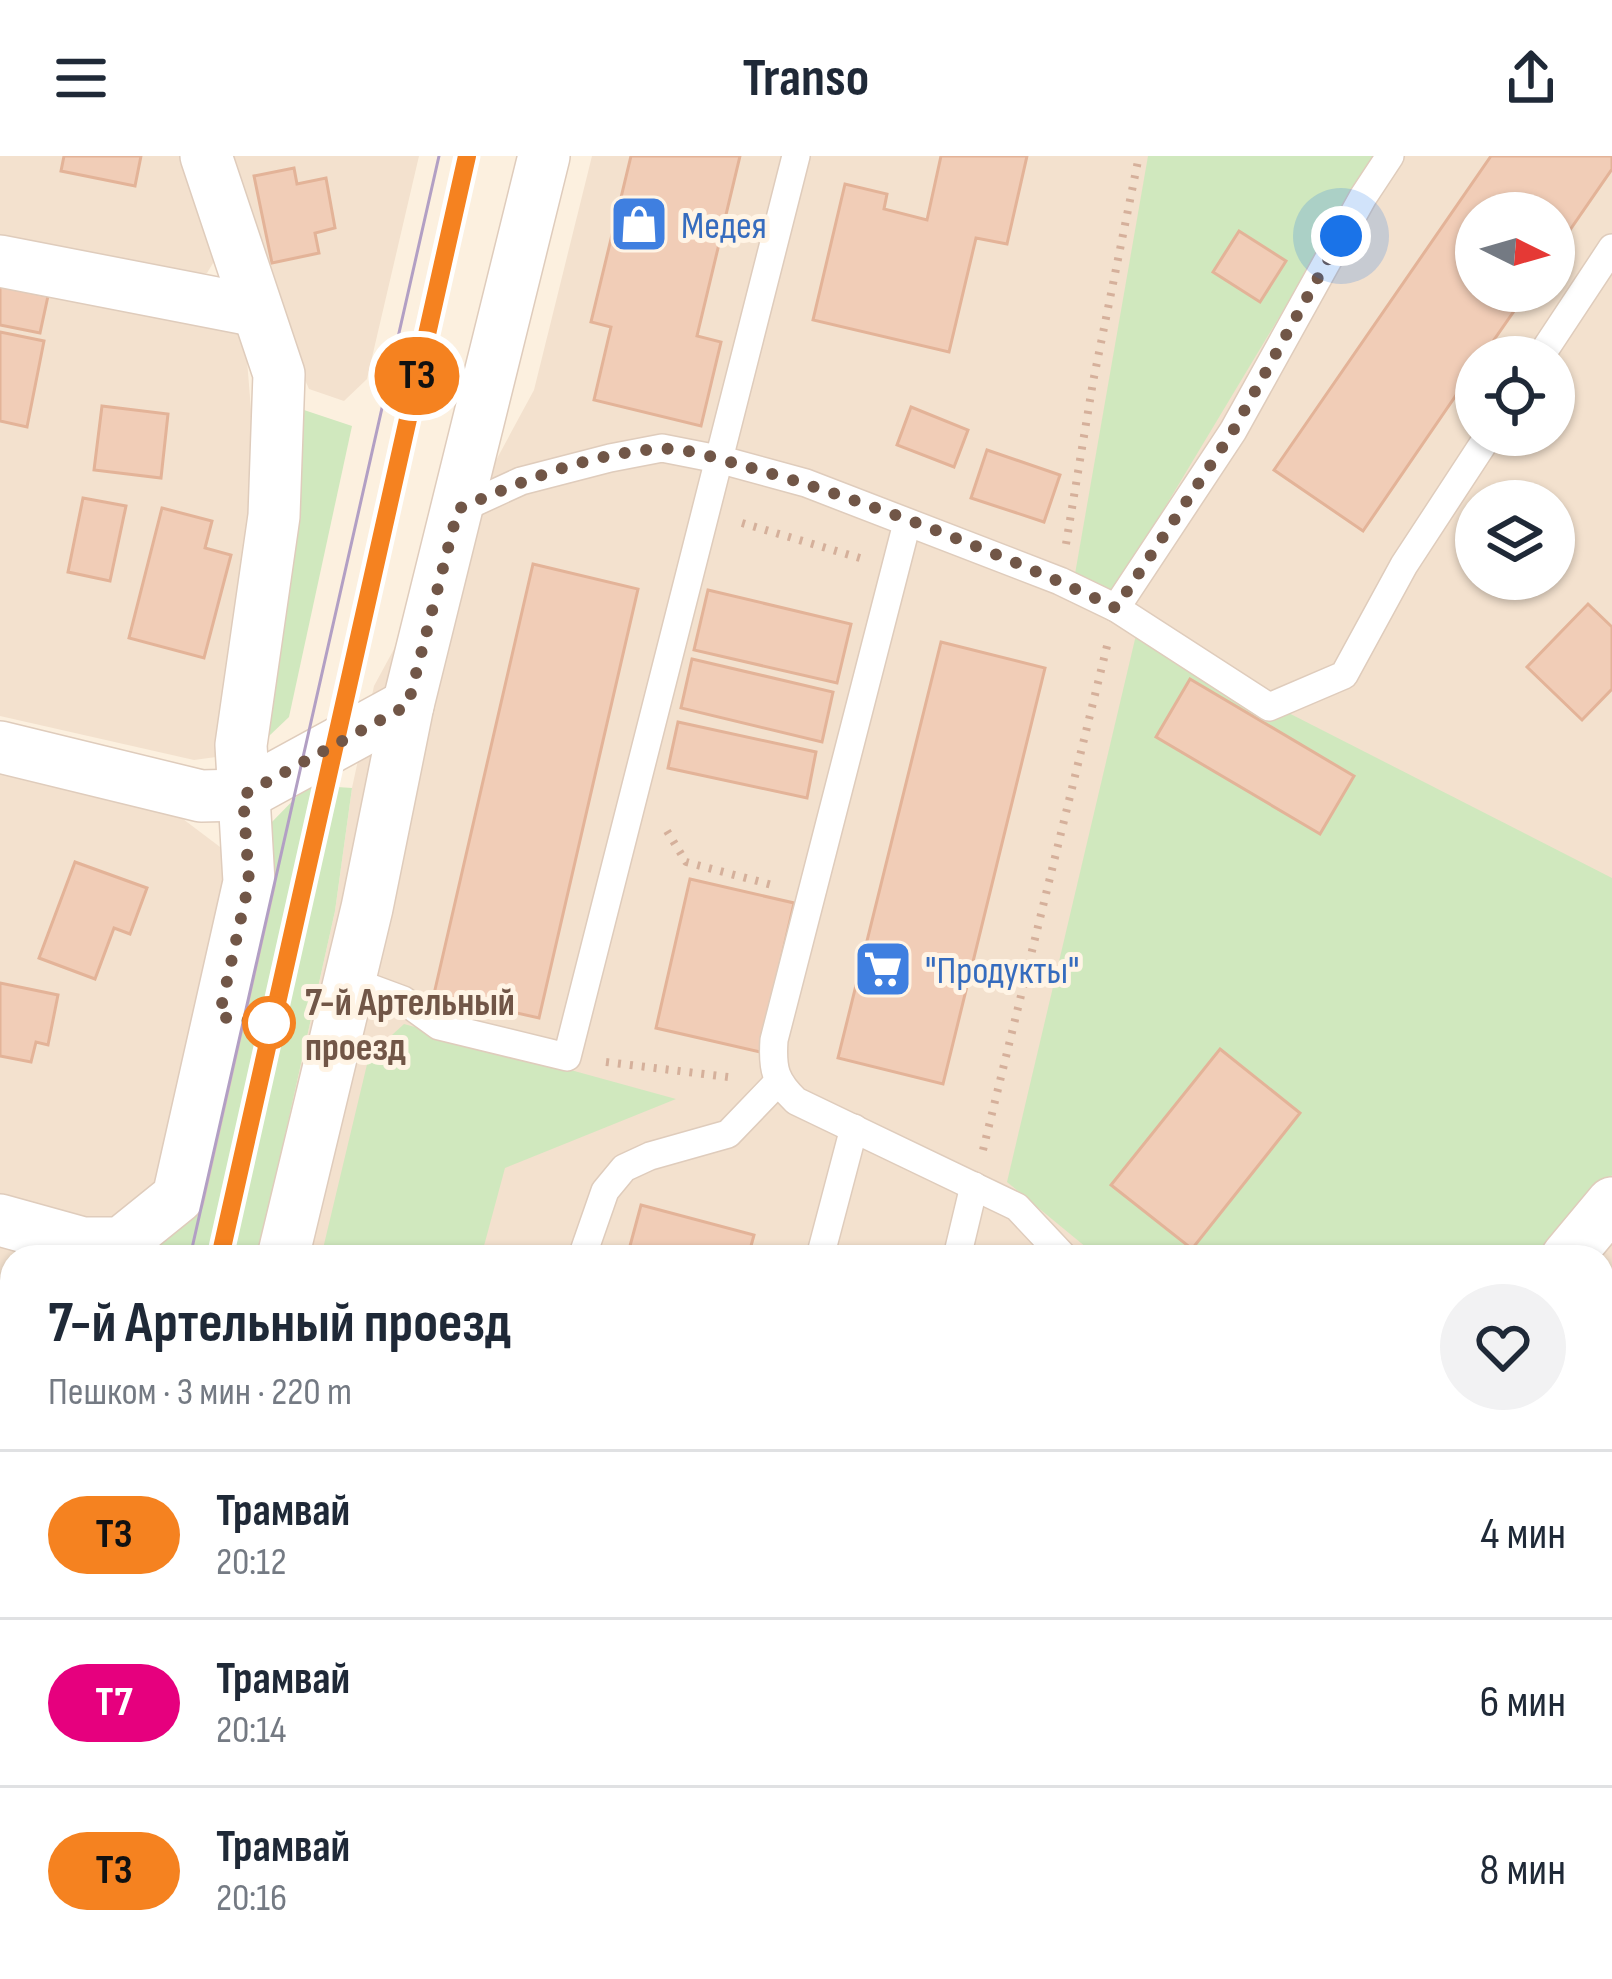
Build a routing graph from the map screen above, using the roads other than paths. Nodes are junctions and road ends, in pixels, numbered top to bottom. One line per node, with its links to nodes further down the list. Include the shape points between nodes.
1 (206, 156): 7 (street)
2 (544, 156): 11 (street)
3 (796, 156): 10 (lane)
4 (1390, 156): 13 (lane, via 1233,431)
5 (1612, 248): 8 (lane)
6 (0, 261): 7 (street)
7 (257, 311): 16 (street, via 279,374 274,516 241,745)
8 (1554, 336)
9 (1475, 456): 13 (lane, via 1344,675 1270,707)
10 (718, 459): 11 (lane, via 662,448 521,481); 12 (lane); 17 (lane, via 567,1057 439,1026 403,1000)
11 (458, 509): 14 (street)
12 (908, 523): 13 (lane); 18 (lane, via 774,1040)
13 (1116, 608)
14 (408, 705): 16 (street); 17 (street)
15 (0, 747): 16 (street, via 201,796)
16 (243, 795): 22 (street, via 249,882 178,1197 121,1243 83,1243)
17 (349, 980): 23 (street)
18 (777, 1083): 19 (lane); 24 (lane, via 728,1134 624,1168 605,1191)
19 (854, 1129): 20 (lane); 25 (lane)
20 (974, 1186): 26 (lane); 27 (lane, via 1017,1207)
21 (1612, 1203): 28 (street)
22 (0, 1220)
23 (286, 1245)
24 (586, 1245)
25 (823, 1245)
26 (960, 1245)
27 (1053, 1245)
28 (1577, 1245)

